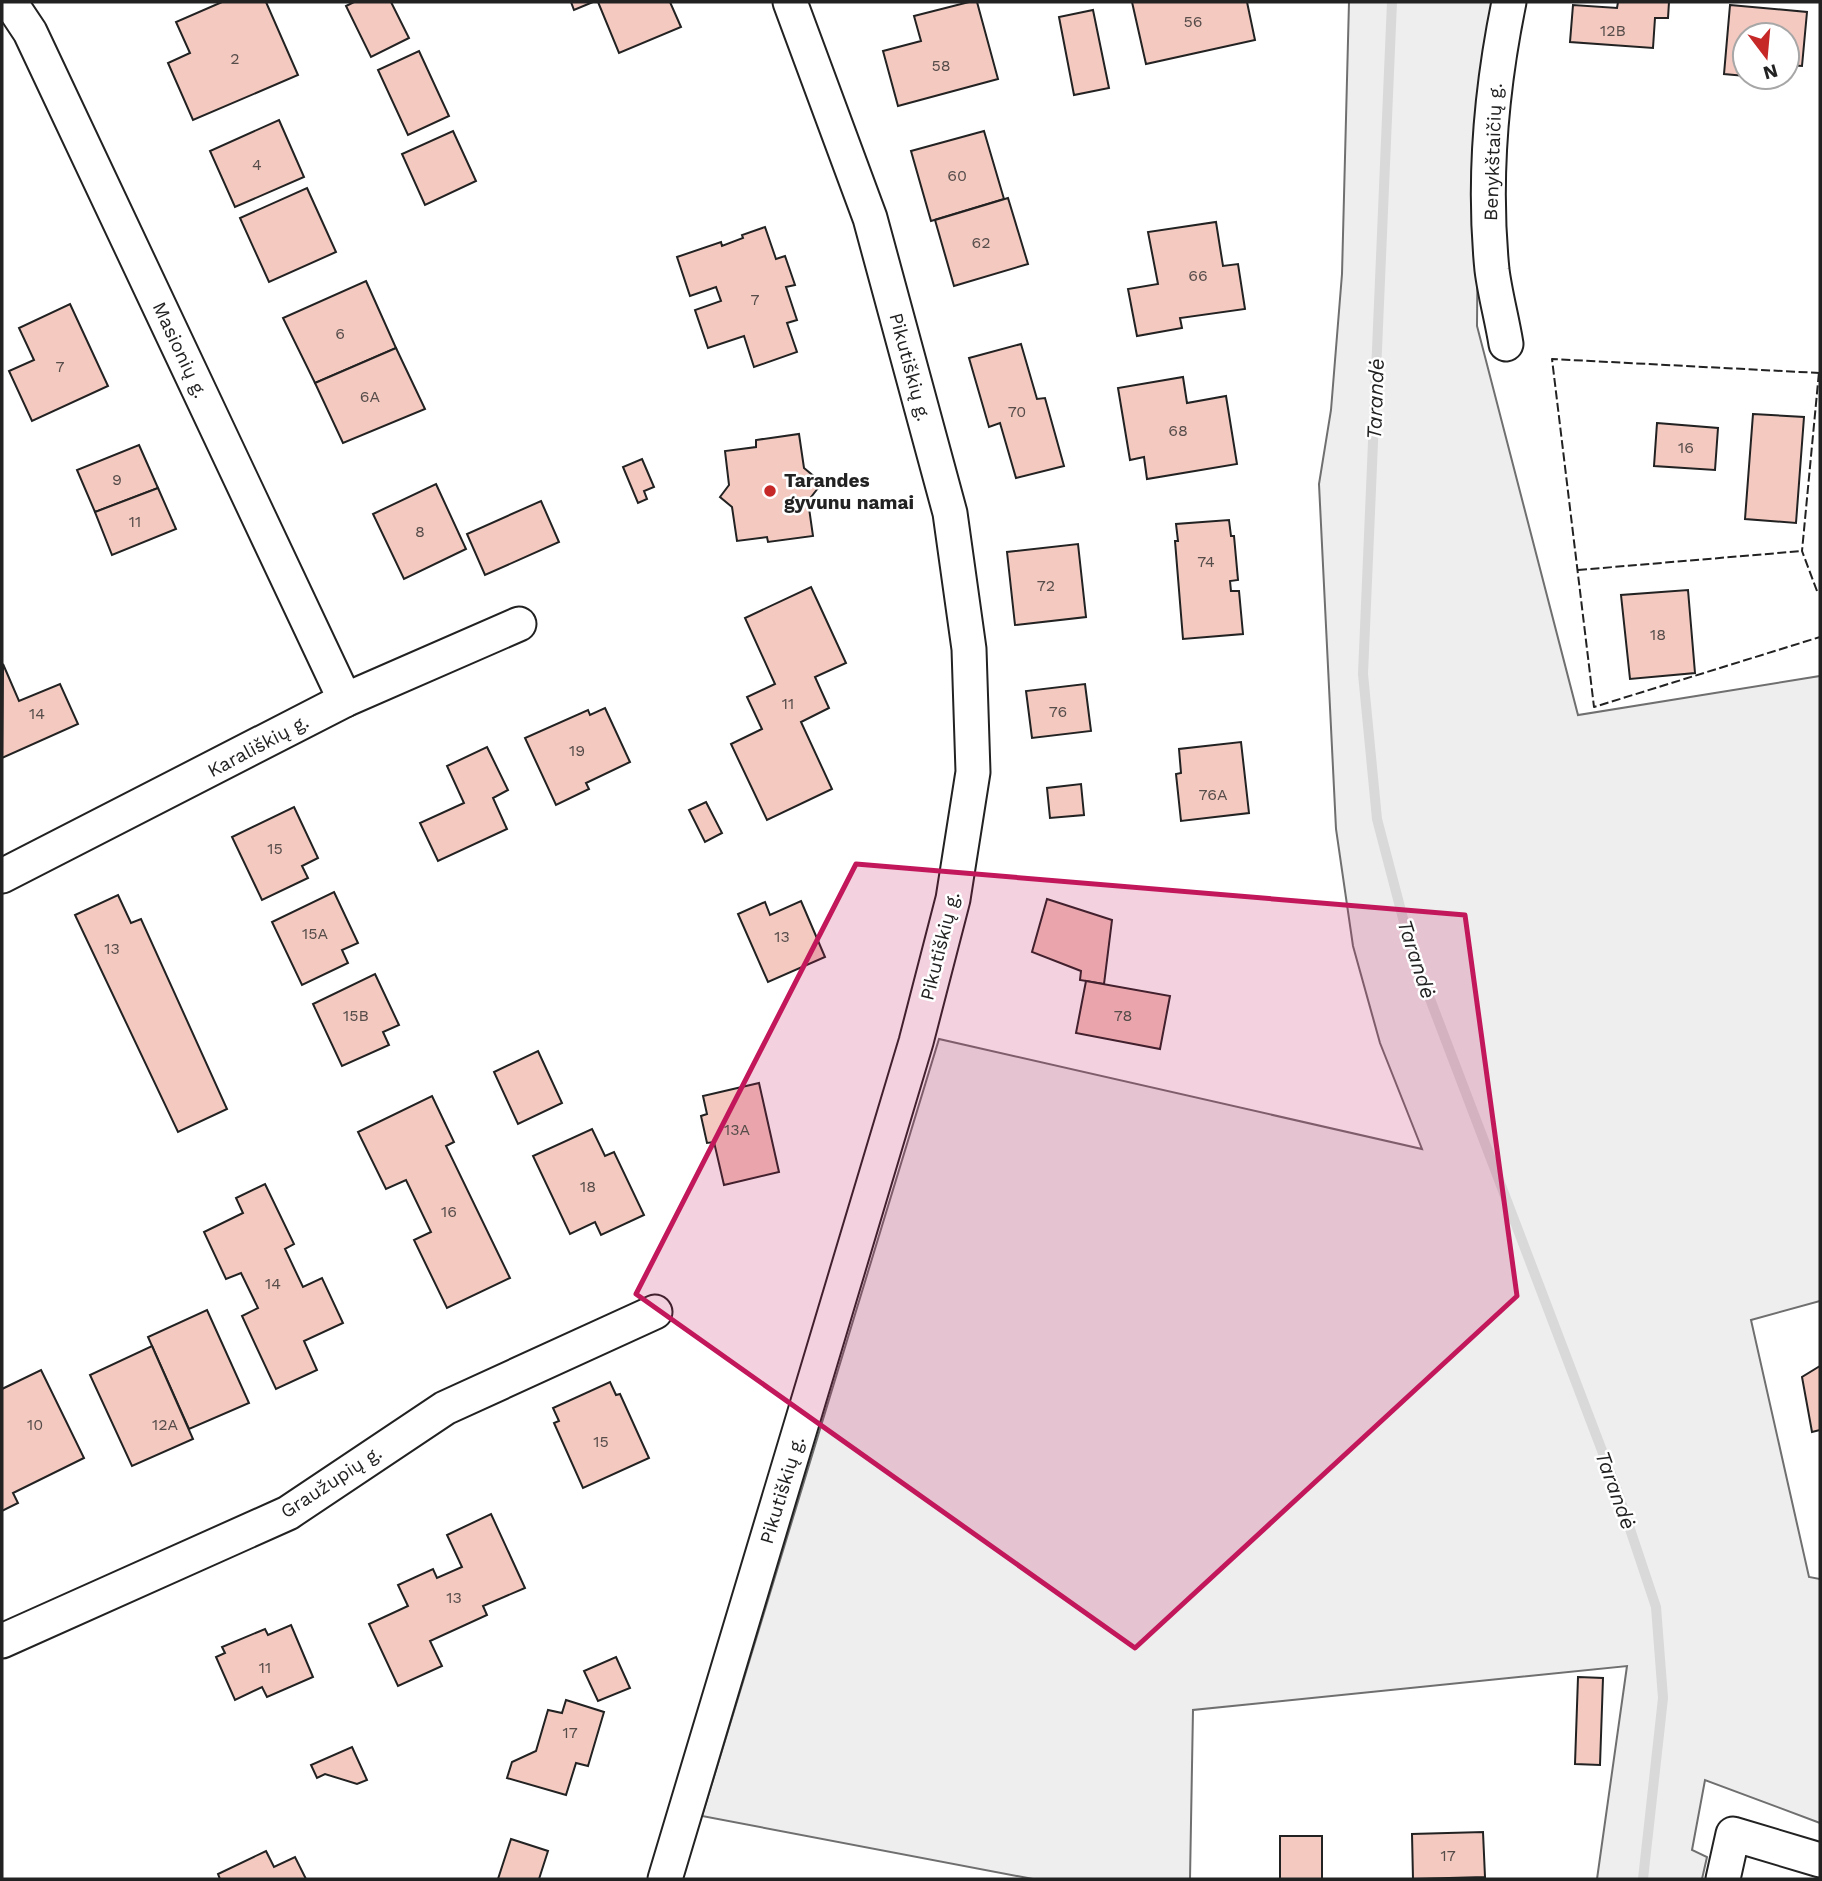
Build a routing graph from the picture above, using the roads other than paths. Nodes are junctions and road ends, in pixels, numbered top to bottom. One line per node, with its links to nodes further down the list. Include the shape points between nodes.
1 (10, 2): 6 (street, Masionių g., via 30,32)
2 (790, 2): 11 (street, Pikutiškių g., via 870,218 950,513 969,649 973,772 953,899 916,1042)
3 (1508, 2): 4 (street, Benykštaičių g., via 1496,65 1488,191 1492,272)
4 (1506, 344)
5 (519, 624): 6 (street, Karališkių g.)
6 (345, 700): 7 (street, Karališkių g.)
7 (2, 876)
8 (654, 1312): 9 (street, Graužupių g., via 445,1408 288,1513)
9 (2, 1641)
10 (1820, 1860): 12 (street, via 1733,1833)
11 (665, 1879)
12 (1723, 1879)

